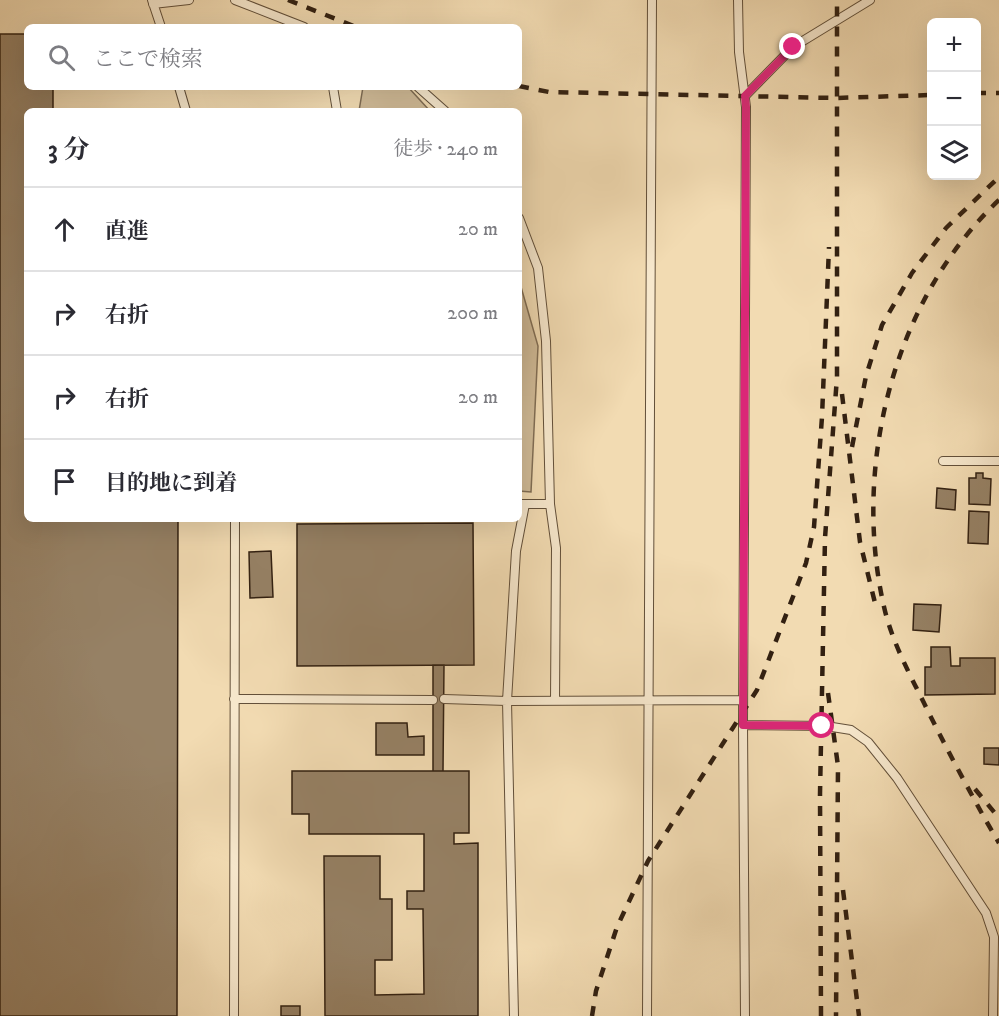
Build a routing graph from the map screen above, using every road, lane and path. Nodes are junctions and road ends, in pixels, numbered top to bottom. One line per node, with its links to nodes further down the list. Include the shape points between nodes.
1 (189, 0): 6 (lane)
2 (235, 0): 8 (lane)
3 (652, 0): 29 (lane)
4 (738, 0): 12 (lane)
5 (870, 0): 12 (lane, via 793,47)
6 (153, 2): 7 (lane)
7 (160, 24)
8 (296, 24)
9 (180, 90): 13 (lane)
10 (334, 90): 14 (lane)
11 (421, 90): 15 (lane)
12 (745, 96): 26 (lane)
13 (185, 108)
14 (336, 108)
15 (442, 108)
16 (522, 226): 20 (lane, via 538,268 544,319)
17 (943, 461): 18 (lane)
18 (999, 461)
19 (522, 504): 20 (lane)
20 (550, 504): 28 (lane, via 556,548)
21 (235, 522): 23 (lane)
22 (520, 522): 27 (lane)
23 (234, 699): 25 (lane); 31 (lane)
24 (444, 699): 27 (lane)
25 (433, 700)
26 (743, 700): 29 (lane); 30 (lane)
27 (507, 701): 28 (lane); 32 (lane)
28 (555, 701): 29 (lane)
29 (648, 701): 33 (lane)
30 (743, 725): 34 (lane); 35 (lane, via 826,726 851,730 868,742 897,778 986,913 994,937)
31 (234, 1016)
32 (514, 1016)
33 (647, 1016)
34 (745, 1016)
35 (993, 1016)

